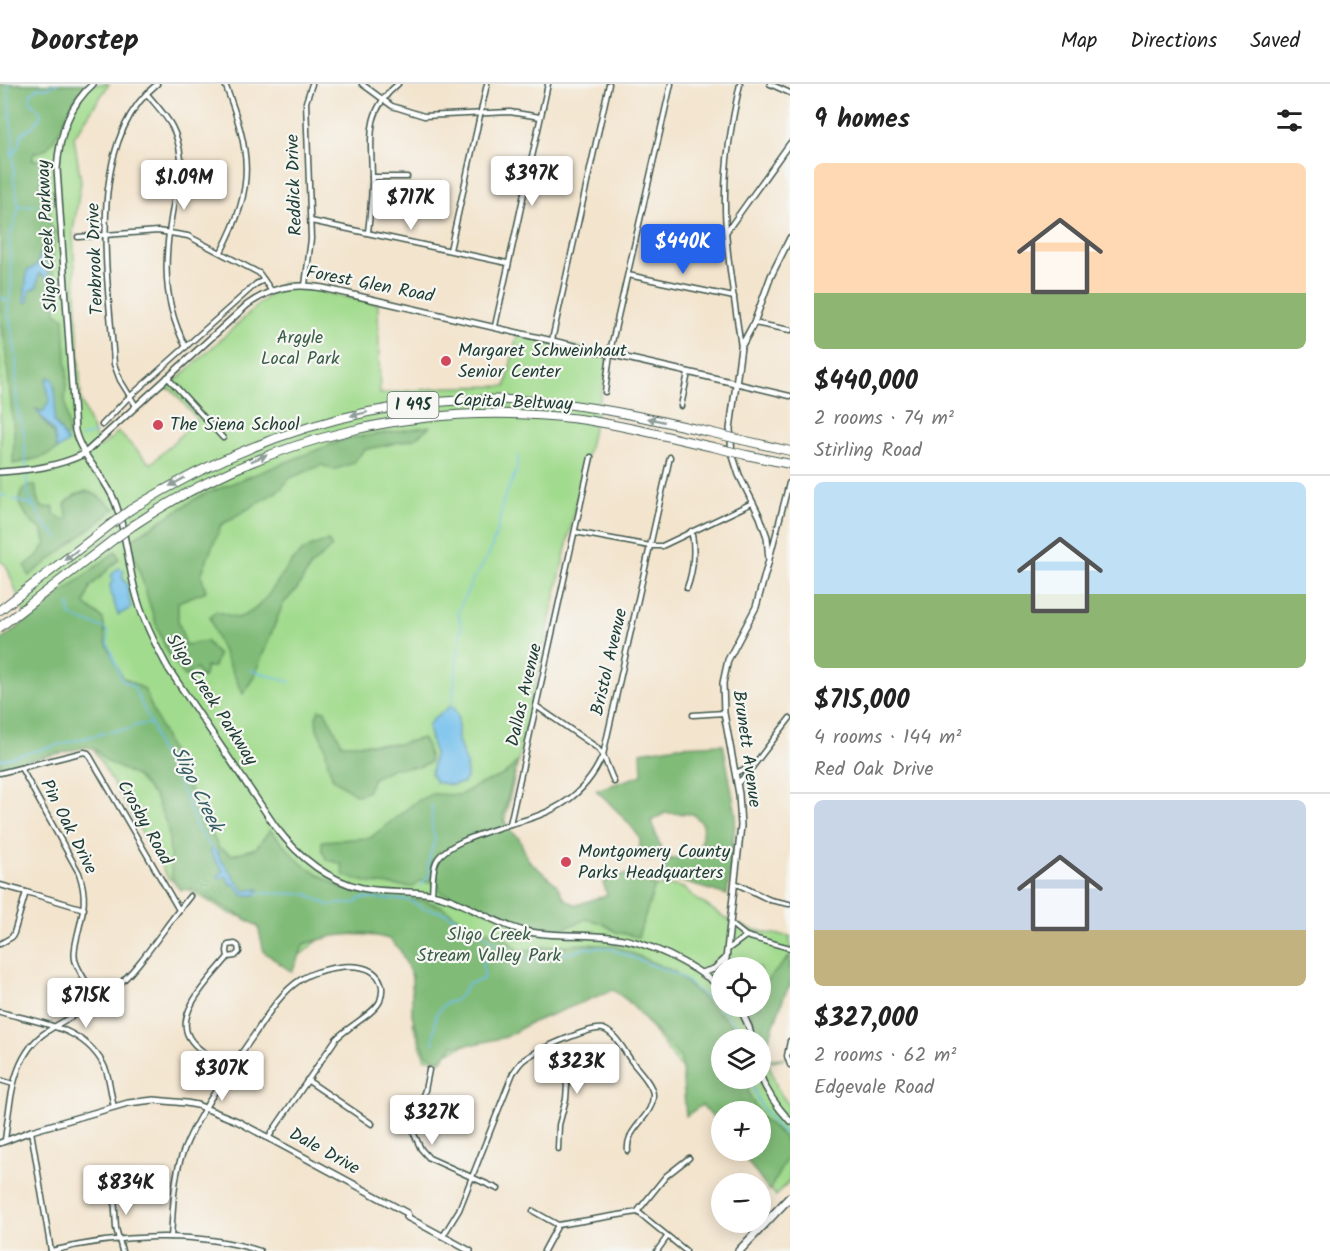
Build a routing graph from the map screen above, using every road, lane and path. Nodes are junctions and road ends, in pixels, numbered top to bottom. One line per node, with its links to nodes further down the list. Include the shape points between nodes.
1 (93, 84): 54 (street, Sligo Creek Parkway, via 68,117 58,148 57,169 73,416)
2 (157, 84): 14 (street, Tenbrook Drive)
3 (225, 84): 29 (street, via 244,140 246,175 242,205)
4 (312, 84): 21 (street, Reddick Drive, via 306,102)
5 (362, 84): 15 (street)
6 (398, 84): 15 (street)
7 (487, 84): 16 (street)
8 (548, 84): 17 (street)
9 (609, 84): 39 (street)
10 (670, 84): 31 (street)
11 (741, 84): 22 (street, via 726,168)
12 (770, 84): 13 (street)
13 (790, 93)
14 (147, 94): 23 (street, via 171,123 179,143 181,159); 25 (street, Tenbrook Drive, via 128,117 117,143 107,200)
15 (383, 100): 16 (street, via 424,116); 19 (street, via 370,133)
16 (480, 115): 17 (street, via 510,112); 28 (street)
17 (540, 117): 30 (street)
18 (790, 143): 22 (street)
19 (372, 177): 20 (street); 24 (street)
20 (407, 177)
21 (311, 221): 24 (street); 33 (street, Reddick Drive)
22 (726, 231): 35 (street)
23 (170, 232): 25 (street); 29 (street); 40 (street, via 166,287)
24 (368, 232): 28 (street)
25 (106, 235): 26 (street); 48 (street, Tenbrook Drive, via 114,364)
26 (78, 237)
27 (790, 238): 36 (street, Brunett Avenue)
28 (450, 250): 30 (street)
29 (221, 252): 32 (street, via 260,273)
30 (507, 263): 37 (street)
31 (628, 275): 35 (street); 42 (street)
32 (264, 280): 34 (street); 40 (street)
33 (305, 285): 34 (street, Forest Glen Road); 37 (street, Forest Glen Road)
34 (271, 290): 44 (street, Forest Glen Road, via 247,305)
35 (734, 297): 41 (street)
36 (754, 323): 38 (street); 41 (street, Brunett Avenue)
37 (495, 326): 39 (street, Forest Glen Road)
38 (790, 330)
39 (552, 340): 42 (street, Forest Glen Road)
40 (186, 347): 48 (street)
41 (741, 347): 45 (street, Brunett Avenue)
42 (611, 354): 43 (street, Forest Glen Road); 46 (street)
43 (688, 373): 45 (street, Forest Glen Road); 50 (street)
44 (167, 377): 49 (street, Forest Glen Road); 52 (street)
45 (735, 383): 47 (street, Forest Glen Road); 60 (street, Brunett Avenue, via 730,442)
46 (605, 392)
47 (790, 396)
48 (131, 397): 49 (street, Tenbrook Drive); 51 (street)
49 (136, 406): 54 (street, Forest Glen Road)
50 (681, 406)
51 (102, 425)
52 (223, 438)
53 (790, 449): 66 (highway, Capital Beltway / I 495, one-way to 66, bridge, via 618,412 556,403 491,400 402,406 323,423 265,441 206,467 130,510)
54 (84, 454): 58 (street, Forest Glen Road, via 57,465); 83 (street, Sligo Creek Parkway, via 103,478 116,504 138,601 154,642 286,841 322,872 345,883)
55 (591, 457): 62 (street, Dallas Avenue)
56 (670, 457): 63 (street, Bristol Avenue)
57 (790, 465): 67 (highway, Capital Beltway / I 495, one-way to 57, bridge, via 134,525 211,480 269,454 326,436 404,420 490,413 554,417 615,425)
58 (0, 472)
59 (789, 483): 64 (street)
60 (752, 502): 61 (street); 64 (street, Brunett Avenue, via 767,537)
61 (691, 531): 63 (street, via 662,546); 65 (street, via 693,546)
62 (575, 532): 63 (street); 68 (street, Dallas Avenue)
63 (650, 546): 72 (street, Bristol Avenue)
64 (769, 560): 69 (street, Brunett Avenue, via 756,607 725,669)
65 (687, 588)
66 (0, 610)
67 (0, 627)
68 (536, 706): 72 (street); 79 (street, Dallas Avenue)
69 (724, 713): 70 (street); 76 (street, Brunett Avenue)
70 (693, 715)
71 (790, 718): 73 (street)
72 (603, 755): 77 (street); 79 (street, Bristol Avenue, via 588,783 567,802)
73 (755, 765): 76 (street); 78 (street)
74 (21, 768): 75 (street); 86 (street, Pin Oak Drive, via 79,873); 87 (street, Crosby Road, via 84,752 92,757)
75 (0, 773)
76 (735, 773): 78 (street, Brunett Avenue)
77 (614, 782)
78 (737, 784): 80 (street, Brunett Avenue, via 741,826)
79 (510, 824): 83 (street, via 443,853 436,861)
80 (735, 883): 85 (street, via 770,900); 88 (street, Brunett Avenue)
81 (0, 885): 82 (street)
82 (26, 892): 86 (street); 90 (street, via 12,937)
83 (432, 894): 96 (street, Sligo Creek Parkway, via 523,931 630,941)
84 (190, 896): 87 (street)
85 (789, 904)
86 (84, 909): 98 (street, Pin Oak Drive, via 75,960)
87 (179, 910): 98 (street, via 129,973)
88 (730, 924): 89 (street); 92 (street, Brunett Avenue)
89 (746, 936): 91 (street); 92 (street)
90 (0, 944)
91 (790, 948)
92 (727, 950): 94 (street, Brunett Avenue)
93 (228, 957): 104 (street, via 193,1002 186,1019 189,1037)
94 (725, 957)
95 (711, 970): 96 (street)
96 (700, 973): 97 (street, Sligo Creek Parkway)
97 (711, 980)
98 (98, 1000): 100 (street)
99 (0, 1012): 100 (street)
100 (56, 1027): 108 (street, via 41,1036 28,1052); 110 (street, via 83,1040 97,1054 106,1072)
101 (790, 1041): 103 (street)
102 (552, 1046): 117 (street, via 567,1085); 118 (street, via 590,1030 604,1030 644,1077 652,1090 652,1103 627,1141); 120 (street, via 525,1059 513,1072)
103 (790, 1065)
104 (230, 1069): 107 (street, via 278,1001 300,979 336,967 371,970 379,978 382,991 376,1007 343,1032); 111 (street)
105 (429, 1070): 120 (street, via 414,1134 429,1158)
106 (0, 1080): 108 (street)
107 (307, 1080): 113 (street); 115 (street)
108 (13, 1084): 116 (street)
109 (767, 1089): 112 (street)
110 (114, 1107): 111 (street, Dale Drive, via 154,1100); 114 (street, Dale Drive)
111 (206, 1108): 115 (street, Dale Drive); 129 (street, via 180,1161)
112 (790, 1121)
113 (372, 1124)
114 (31, 1131): 116 (street, Dale Drive); 131 (street)
115 (268, 1138): 127 (street, Dale Drive)
116 (2, 1142)
117 (558, 1149)
118 (628, 1151)
119 (689, 1158): 125 (street, via 666,1176)
120 (472, 1178): 121 (street); 127 (street)
121 (498, 1189)
122 (114, 1194): 130 (street)
123 (790, 1197): 138 (highway)
124 (533, 1211): 126 (street)
125 (637, 1212): 126 (street); 128 (street)
126 (558, 1225): 135 (street)
127 (443, 1236): 134 (street, Dale Drive)
128 (667, 1236): 136 (street); 137 (street)
129 (171, 1237): 130 (street); 133 (street)
130 (118, 1239): 131 (street); 132 (street)
131 (51, 1251)
132 (122, 1251)
133 (260, 1251)
134 (470, 1251)
135 (544, 1251)
136 (657, 1251)
137 (686, 1251)
138 (739, 1251)

